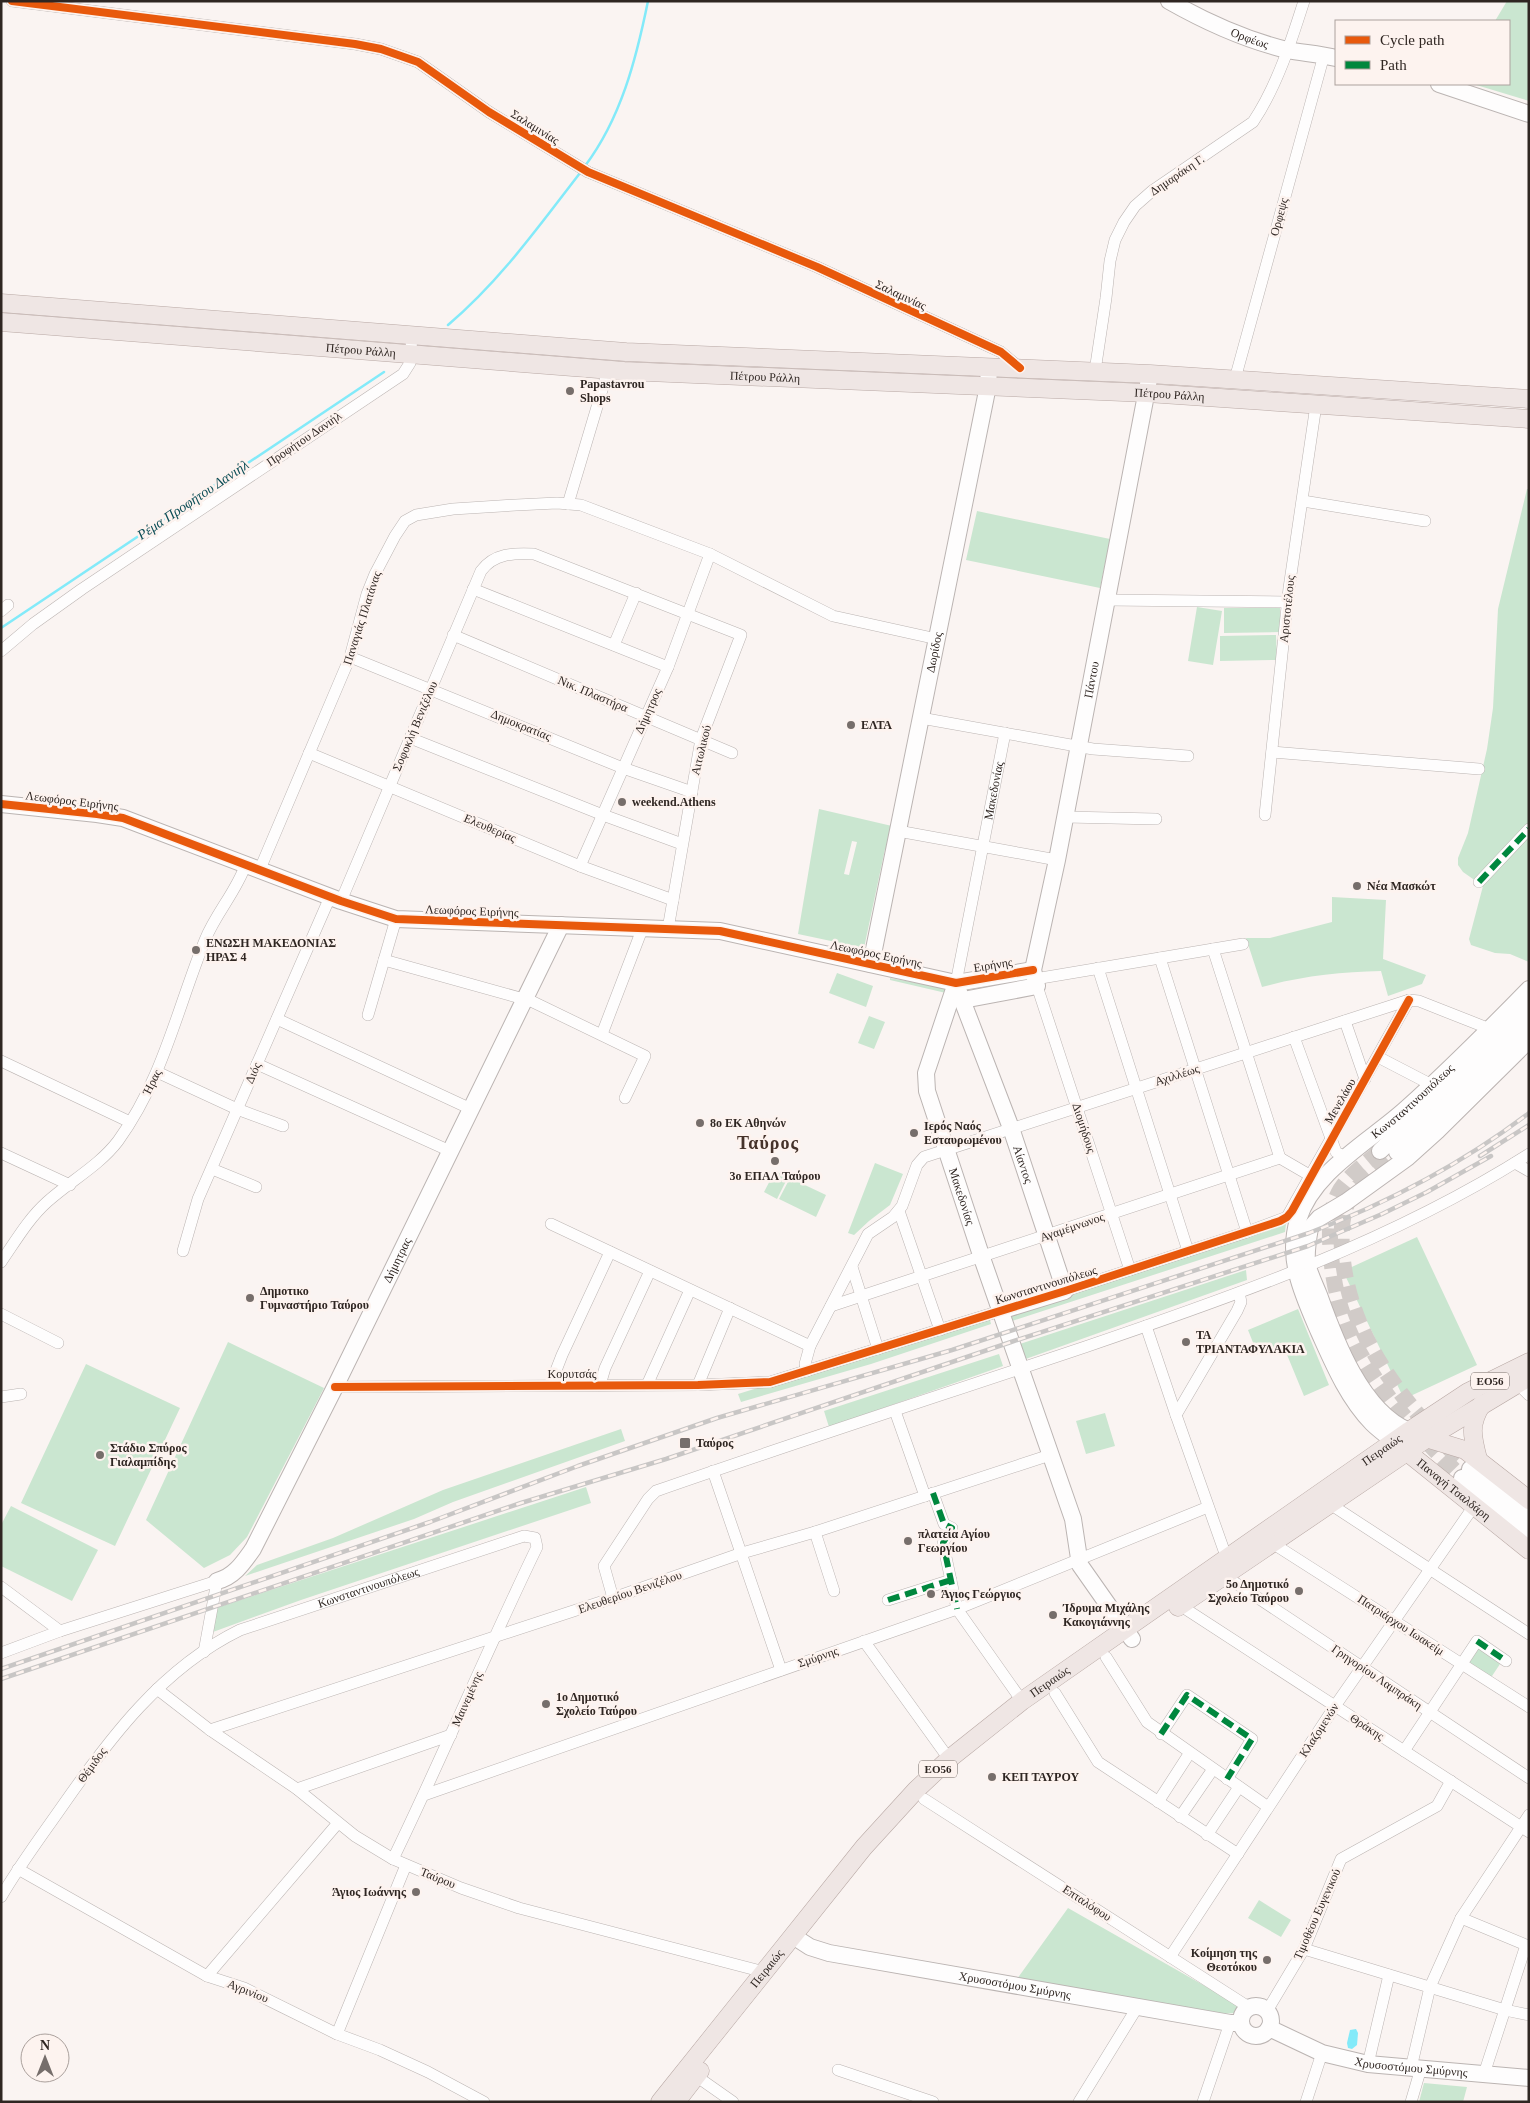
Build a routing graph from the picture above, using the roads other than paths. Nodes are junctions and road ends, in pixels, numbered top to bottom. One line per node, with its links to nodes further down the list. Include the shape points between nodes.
1 (12, 1): 11 (street, Σαλαμινίας, via 355,44 400,54 418,62 489,112 584,169 817,267)
2 (1170, 1): 4 (street, Ορφέως, via 1236,34)
3 (1304, 1): 4 (street, Δημαράκη Γ.)
4 (1288, 50): 5 (street, Ορφέως); 16 (street, Δημαράκη Γ., via 1262,110 1253,122 1152,191 1135,206 1124,222 1110,261)
5 (1330, 56): 18 (street, Ορφεψς)
6 (1442, 85): 7 (street)
7 (1529, 114)
8 (1, 303): 10 (main road, Πέτρου Ράλλη)
9 (1, 322): 12 (main road, Πέτρου Ράλλη)
10 (412, 335): 12 (street, Προφήτου Δανιήλ); 13 (main road, Πέτρου Ράλλη, via 626,352)
11 (981, 344): 13 (street, Δωρίδος, via 988,352); 14 (street, Σαλαμινίας, via 1004,354)
12 (411, 354): 15 (main road, Πέτρου Ράλλη); 36 (street, Προφήτου Δανιήλ, via 403,374 82,589)
13 (989, 367): 14 (main road, Πέτρου Ράλλη); 19 (street, Δωρίδος)
14 (1020, 368): 16 (main road, Πέτρου Ράλλη)
15 (608, 370): 19 (main road, Πέτρου Ράλλη); 25 (street)
16 (1095, 371): 17 (main road, Πέτρου Ράλλη)
17 (1150, 374): 18 (main road, Πέτρου Ράλλη); 20 (street, Πάντου)
18 (1235, 379): 21 (main road, Πέτρου Ράλλη)
19 (988, 386): 20 (main road, Πέτρου Ράλλη); 34 (street, Δωρίδος)
20 (1146, 393): 22 (main road, Πέτρου Ράλλη); 30 (street, Πάντου)
21 (1529, 399)
22 (1316, 405): 23 (main road, Πέτρου Ράλλη); 24 (street, Αριστοτέλους)
23 (1529, 419)
24 (1303, 501): 26 (street); 31 (street, Αριστοτέλους)
25 (568, 504): 27 (street, Παναγιάς Πλατάνας, via 603,512); 37 (street, Παναγιάς Πλατάνας, via 453,509 423,513 405,521 371,583)
26 (1425, 521)
27 (710, 554): 32 (street, Δήμητρος); 34 (street, Παναγιάς Πλατάνας, via 832,616)
28 (473, 589): 29 (street, Σοφοκλή Βενιζέλου, via 485,565 496,558 518,553 534,554); 33 (street, Σοφοκλή Βενιζέλου); 35 (street)
29 (636, 593): 32 (street); 35 (street)
30 (1107, 600): 31 (street); 45 (street, Πάντου)
31 (1287, 602): 46 (street, Αριστοτέλους)
32 (688, 614): 38 (street, Δήμητρος); 44 (street, Αιτωλικού, via 741,635)
33 (453, 635): 39 (street, Σοφοκλή Βενιζέλου); 40 (street, Νικ. Πλαστήρα)
34 (936, 639): 41 (street, Δωρίδος)
35 (614, 645): 38 (street)
36 (1, 651)
37 (350, 657): 39 (street, Δημοκρατίας); 47 (street, Παναγιάς Πλατάνας)
38 (668, 667): 40 (street, Δήμητρος)
39 (431, 688): 43 (street, Σοφοκλή Βενιζέλου); 50 (street, Δημοκρατίας)
40 (646, 716): 44 (street, Νικ. Πλαστήρα); 50 (street, Δήμητρος)
41 (921, 718): 42 (street); 60 (street, Δωρίδος)
42 (1005, 734): 45 (street); 62 (street, Μακεδονίας)
43 (410, 738): 52 (street, Σοφοκλή Βενιζέλου); 55 (street)
44 (701, 740): 48 (street, Νικ. Πλαστήρα); 53 (street, Αιτωλικού)
45 (1079, 746): 49 (street); 57 (street, Πάντου)
46 (1272, 752): 51 (street); 56 (street, Αριστοτέλους)
47 (309, 753): 52 (street, Ελευθερίας); 65 (street, Παναγιάς Πλατάνας)
48 (732, 753)
49 (1188, 756)
50 (624, 768): 53 (street, Δημοκρατίας); 55 (street, Δήμητρος)
51 (1479, 769)
52 (390, 786): 64 (street, Ελευθερίας); 67 (street, Σοφοκλή Βενιζέλου)
53 (692, 792): 61 (street, Αιτωλικού)
54 (1, 804): 65 (street, Λεωφόρος Ειρήνης, via 123,818)
55 (603, 815): 61 (street); 64 (street, Δήμητρος)
56 (1265, 815)
57 (1066, 817): 58 (street); 63 (street, Πάντου)
58 (1156, 819)
59 (1529, 829): 66 (street)
60 (898, 831): 62 (street); 77 (street, Δωρίδος)
61 (682, 844): 68 (street, Αιτωλικού)
62 (983, 847): 63 (street); 80 (street, Μακεδονίας)
63 (1057, 860): 79 (street, Πάντου)
64 (580, 866): 68 (street, Ελευθερίας)
65 (253, 867): 67 (street, Λεωφόρος Ειρήνης); 99 (street, Ήρας, via 216,918 205,941)
66 (1479, 882)
67 (336, 899): 69 (street, Λεωφόρος Ειρήνης); 87 (street, Διός)
68 (673, 900): 72 (street, Αιτωλικού)
69 (396, 919): 70 (street, Λεωφόρος Ειρήνης); 76 (street)
70 (561, 925): 71 (street, Λεωφόρος Ειρήνης); 82 (street, Δήμητρας)
71 (643, 927): 72 (street, Λεωφόρος Ειρήνης); 91 (street)
72 (668, 928): 77 (street, Λεωφόρος Ειρήνης, via 727,932)
73 (1242, 944): 74 (street, Ειρήνης)
74 (1213, 949): 75 (street, Ειρήνης); 94 (street)
75 (1160, 958): 78 (street, Ειρήνης); 98 (street)
76 (384, 960): 82 (street); 86 (street)
77 (872, 964): 80 (street, Λεωφόρος Ειρήνης)
78 (1098, 968): 79 (street, Ειρήνης); 102 (street)
79 (1035, 979): 80 (street, Ειρήνης); 83 (street, Ειρήνης); 104 (street, Διομήδους)
80 (956, 983): 83 (street, Αίαντος); 111 (street, Μακεδονίας, via 926,1076 927,1091)
81 (1529, 990): 90 (street, Κωνσταντινουπόλεως)
82 (524, 999): 91 (street); 106 (street, Δήμητρας)
83 (963, 1000): 109 (street, Αίαντος)
84 (1409, 1000): 88 (street, Αχιλλέως); 90 (street); 95 (street, Μενελάου)
85 (1529, 1007): 89 (street, via 1384,1156 1462,1091)
86 (368, 1015)
87 (276, 1019): 97 (street, Διός); 106 (street)
88 (1345, 1021): 92 (street, Αχιλλέως); 100 (street)
89 (1529, 1024)
90 (1490, 1029): 101 (street, Κωνσταντινουπόλεως)
91 (602, 1034): 103 (street, via 645,1056)
92 (1294, 1037): 94 (street, Αχιλλέως); 110 (street)
93 (1529, 1040): 137 (street, via 1407,1158 1313,1223)
94 (1246, 1052): 98 (street, Αχιλλέως); 115 (street)
95 (1378, 1058): 100 (street, Μενελάου); 101 (street)
96 (1, 1061): 107 (street)
97 (257, 1064): 105 (street, Διός); 112 (street)
98 (1195, 1069): 102 (street, Αχιλλέως); 120 (street)
99 (157, 1072): 105 (street); 107 (street, Ήρας)
100 (1365, 1079): 110 (street, Μενελάου)
101 (1432, 1085): 116 (street, Κωνσταντινουπόλεως)
102 (1136, 1088): 104 (street, Αχιλλέως); 124 (street)
103 (625, 1098)
104 (1077, 1107): 109 (street, Αχιλλέως); 126 (street, Διομήδους)
105 (238, 1109): 108 (street); 118 (street, Διός)
106 (471, 1109): 112 (street, Δήμητρας)
107 (130, 1122): 122 (street, Ήρας, via 108,1152)
108 (283, 1126)
109 (1011, 1128): 111 (street, Αχιλλέως); 130 (street, Αίαντος)
110 (1331, 1139): 116 (street, Μενελάου, via 1336,1152); 121 (street, Μενελάου)
111 (946, 1149): 125 (street, Αχιλλέως, via 920,1161); 134 (street, Μακεδονίας)
112 (450, 1151): 162 (street, Δήμητρας)
113 (1, 1153): 122 (street)
114 (1529, 1154): 117 (street)
115 (1280, 1158): 120 (street, Αγαμέμνωνος); 121 (street)
116 (1347, 1158): 137 (street, Κωνσταντινουπόλεως, via 1313,1188 1305,1202 1295,1237)
117 (1515, 1163): 119 (street); 137 (street, via 1439,1206)
118 (212, 1169): 123 (street); 131 (street, Διός, via 198,1200)
119 (1529, 1171)
120 (1229, 1175): 124 (street, Αγαμέμνωνος); 129 (street)
121 (1311, 1176): 127 (street, Μενελάου)
122 (70, 1185): 135 (street, Ήρας, via 36,1213)
123 (256, 1187)
124 (1170, 1194): 126 (street, Αγαμέμνωνος); 132 (street)
125 (899, 1211): 136 (street, via 868,1234); 140 (street)
126 (1112, 1214): 130 (street, Αγαμέμνωνος); 138 (street, Διομήδους)
127 (1290, 1214): 129 (street, Κωνσταντινουπόλεως)
128 (551, 1224): 133 (street)
129 (1247, 1232): 132 (street, Κωνσταντινουπόλεως)
130 (1047, 1236): 134 (street, Αγαμέμνωνος); 142 (street, Αίαντος)
131 (183, 1251)
132 (1188, 1251): 138 (street, Κωνσταντινουπόλεως)
133 (610, 1252): 139 (street); 158 (street, via 562,1355)
134 (982, 1258): 140 (street, Αγαμέμνωνος); 147 (street, Μακεδονίας)
135 (1, 1262)
136 (852, 1267): 144 (street); 145 (street)
137 (1302, 1269): 143 (street); 168 (street, via 1356,1379 1382,1414); 170 (street, Παναγή Τσαλδάρη, via 1335,1368 1368,1418)
138 (1130, 1270): 142 (street, Κωνσταντινουπόλεως)
139 (650, 1271): 141 (street); 159 (street)
140 (922, 1278): 144 (street, Αγαμέμνωνος); 150 (street)
141 (690, 1290): 146 (street); 160 (street)
142 (1065, 1291): 147 (street, Κωνσταντινουπόλεως)
143 (1239, 1293): 149 (street); 167 (street, via 1241,1302 1237,1311)
144 (862, 1297): 145 (street, Αγαμέμνωνος); 153 (street)
145 (831, 1306): 152 (street)
146 (730, 1308): 152 (street); 157 (street)
147 (1000, 1311): 150 (street, Κωνσταντινουπόλεως); 155 (street, Μακεδονίας)
148 (1, 1314): 151 (street)
149 (1146, 1326): 155 (street); 167 (street)
150 (940, 1330): 153 (street, Κωνσταντινουπόλεως)
151 (58, 1342)
152 (810, 1346): 156 (street, via 805,1364)
153 (878, 1349): 156 (street, Κωνσταντινουπόλεως)
154 (1529, 1362): 168 (main road, Πειραιώς / ΕΟ56, via 1468,1392)
155 (1020, 1369): 166 (street); 171 (street, Μακεδονίας)
156 (807, 1372): 157 (street, Κορυτσάς, via 770,1382)
157 (698, 1384): 160 (street, Κορυτσάς)
158 (554, 1385): 159 (street, Κορυτσάς); 162 (street, Κορυτσάς)
159 (600, 1385): 160 (street, Κορυτσάς)
160 (647, 1385)
161 (1525, 1385): 165 (main road, Πειραιώς / ΕΟ56)
162 (335, 1386): 190 (street, Δήμητρας, via 253,1549 231,1575)
163 (21, 1394): 164 (street)
164 (1, 1397)
165 (1482, 1404): 169 (main road, Πειραιώς / ΕΟ56); 172 (main road, via 1472,1427)
166 (895, 1411): 173 (street); 174 (street)
167 (1176, 1415): 178 (street)
168 (1410, 1431): 169 (main road); 170 (main road, Πειραιώς / ΕΟ56)
169 (1426, 1439): 170 (main road, Πειραιώς / ΕΟ56); 172 (main road, via 1465,1450)
170 (1401, 1447): 176 (main road, Πειραιώς / ΕΟ56); 177 (main road, Παναγή Τσαλδάρη); 187 (main road, Πειραιώς / ΕΟ56)
171 (1050, 1455): 174 (street, Ελευθερίου Βενιζέλου); 186 (street, Μακεδονίας, via 1073,1520)
172 (1470, 1468): 175 (main road); 179 (street); 181 (street)
173 (713, 1471): 185 (street); 193 (street, via 651,1494 604,1566)
174 (929, 1494): 180 (street, Ελευθερίου Βενιζέλου); 189 (street, via 944,1524 952,1528 943,1543)
175 (1529, 1500)
176 (1330, 1504): 183 (main road, Πειραιώς / ΕΟ56); 188 (street)
177 (1474, 1506): 184 (main road, Παναγή Τσαλδάρη); 188 (street, Κλαζομενών)
178 (1208, 1507): 186 (street, Σμύρνης); 187 (street)
179 (1529, 1518)
180 (815, 1532): 185 (street, Ελευθερίου Βενιζέλου); 192 (street)
181 (1529, 1532)
182 (535, 1538): 201 (street, Μαινεμένης, via 537,1547); 203 (street, Κωνσταντινουπόλεως, via 524,1536 240,1630)
183 (1272, 1543): 187 (main road, Πειραιώς / ΕΟ56); 197 (street, Πατριάρχου Ιωακείμ)
184 (1529, 1550)
185 (742, 1553): 193 (street, Ελευθερίου Βενιζέλου); 209 (street)
186 (1079, 1560): 196 (street, Σμύρνης); 200 (street, Μακεδονίας)
187 (1226, 1567): 195 (main road, Πειραιώς / ΕΟ56); 200 (main road, Πειραιώς / ΕΟ56); 208 (street, Γρηγορίου Λαμπράκη)
188 (1430, 1569): 197 (street, Κλαζομενών); 198 (street)
189 (950, 1580): 194 (street); 196 (street)
190 (217, 1581): 199 (street); 203 (street)
191 (1, 1587): 199 (street)
192 (834, 1591)
193 (612, 1598): 201 (street, Ελευθερίου Βενιζέλου)
194 (888, 1600)
195 (1181, 1606): 200 (main road, Πειραιώς / ΕΟ56); 213 (street, Θράκης)
196 (957, 1609): 202 (street, Σμύρνης); 212 (street)
197 (1394, 1621): 207 (street, Πατριάρχου Ιωακείμ); 208 (street, Κλαζομενών)
198 (1528, 1630)
199 (60, 1631): 204 (street)
200 (1128, 1635): 205 (main road, Πειραιώς / ΕΟ56); 212 (main road, Πειραιώς / ΕΟ56)
201 (494, 1637): 216 (street, Ελευθερίου Βενιζέλου); 218 (street, Μαινεμένης)
202 (864, 1641): 209 (street, Σμύρνης); 221 (street)
203 (204, 1652): 210 (street, Θέμιδος)
204 (1, 1653)
205 (1106, 1657): 211 (main road, Πειραιώς / ΕΟ56); 217 (street, via 1146,1722)
206 (1506, 1661): 207 (street, via 1477,1642)
207 (1462, 1664): 214 (street, Πατριάρχου Ιωακείμ); 215 (street)
208 (1362, 1667): 213 (street, Κλαζομενών); 215 (street, Γρηγορίου Λαμπράκη)
209 (781, 1670): 228 (street, Σμύρνης)
210 (157, 1689): 216 (street, Ταύρου); 240 (street, Θέμιδος, via 99,1754)
211 (1055, 1693): 229 (main road, Πειραιώς / ΕΟ56, via 989,1741); 230 (street, via 1098,1762)
212 (1022, 1701): 221 (main road, Πειραιώς / ΕΟ56)
213 (1335, 1706): 219 (street, Θράκης); 231 (street, Κλαζομενών)
214 (1529, 1707)
215 (1430, 1712): 219 (street); 223 (street, Γρηγορίου Λαμπράκη)
216 (210, 1730): 227 (street, Ταύρου)
217 (1161, 1734): 220 (street); 224 (street, via 1187,1695 1252,1739)
218 (451, 1735): 227 (street); 228 (street, Μαινεμένης)
219 (1404, 1751): 225 (street, Θράκης)
220 (1189, 1754): 222 (street); 230 (street)
221 (949, 1759): 243 (main road, Πειραιώς / ΕΟ56, via 864,1847)
222 (1213, 1770): 224 (street); 233 (street)
223 (1529, 1778)
224 (1227, 1779): 226 (street)
225 (1451, 1781): 235 (street, Θράκης); 244 (street, Τιμοθέου Ευγενικού, via 1437,1806 1341,1859)
226 (1239, 1787): 231 (street); 236 (street)
227 (297, 1789): 234 (street, Ταύρου)
228 (424, 1795): 238 (street, Μαινεμένης)
229 (924, 1798): 243 (main road, Πειραιώς / ΕΟ56); 246 (street, Επταλόφου)
230 (1158, 1802): 233 (street)
231 (1268, 1807): 237 (street, Κλαζομενών)
232 (1529, 1815): 235 (street)
233 (1180, 1817): 236 (street)
234 (338, 1823): 238 (street, Ταύρου); 249 (street)
235 (1525, 1829): 242 (street)
236 (1207, 1835): 237 (street)
237 (1238, 1854): 246 (street, Κλαζομενών)
238 (393, 1859): 239 (street, Ταύρου)
239 (406, 1865): 247 (street, Ταύρου, via 536,1913); 258 (street)
240 (18, 1869): 241 (street, Θέμιδος); 249 (street, Αγρινίου)
241 (1, 1897)
242 (1461, 1918): 245 (street); 250 (street)
243 (798, 1939): 247 (main road, Πειραιώς / ΕΟ56); 251 (street, Χρυσοστόμου Σμύρνης, via 830,1953); 264 (main road, Πειραιώς / ΕΟ56)
244 (1304, 1949): 248 (street); 254 (street, Τιμοθέου Ευγενικού)
245 (1526, 1950): 253 (street)
246 (1170, 1957): 252 (street, Επταλόφου)
247 (764, 1972): 268 (main road, Πειραιώς / ΕΟ56)
248 (1389, 1975): 250 (street); 260 (street)
249 (207, 1976): 258 (street, Αγρινίου, via 244,1988)
250 (1430, 1987): 253 (street); 261 (street)
251 (1138, 2006): 256 (street, Χρυσοστόμου Σμύρνης); 272 (street)
252 (1250, 2008): 254 (street, via 1259,2006); 256 (street)
253 (1505, 2010): 255 (street); 263 (street)
254 (1267, 2011): 257 (street, via 1271,2019)
255 (1529, 2015)
256 (1236, 2023): 257 (street, Χρυσοστόμου Σμύρνης, via 1256,2036); 273 (street)
257 (1269, 2028): 259 (street, Χρυσοστόμου Σμύρνης)
258 (337, 2034): 267 (street, Αγρινίου, via 428,2072)
259 (1322, 2053): 260 (street, Χρυσοστόμου Σμύρνης); 274 (street)
260 (1368, 2064): 261 (street, Χρυσοστόμου Σμύρνης)
261 (1416, 2068): 263 (street, Χρυσοστόμου Σμύρνης); 275 (street)
262 (838, 2070): 266 (street)
263 (1484, 2074): 265 (street, Χρυσοστόμου Σμύρνης)
264 (696, 2076): 269 (main road, Πειραιώς / ΕΟ56); 270 (street)
265 (1529, 2078)
266 (915, 2099): 271 (street)
267 (484, 2102)
268 (660, 2102)
269 (676, 2102)
270 (733, 2102)
271 (933, 2102)
272 (1079, 2102)
273 (1203, 2102)
274 (1306, 2102)
275 (1411, 2102)

